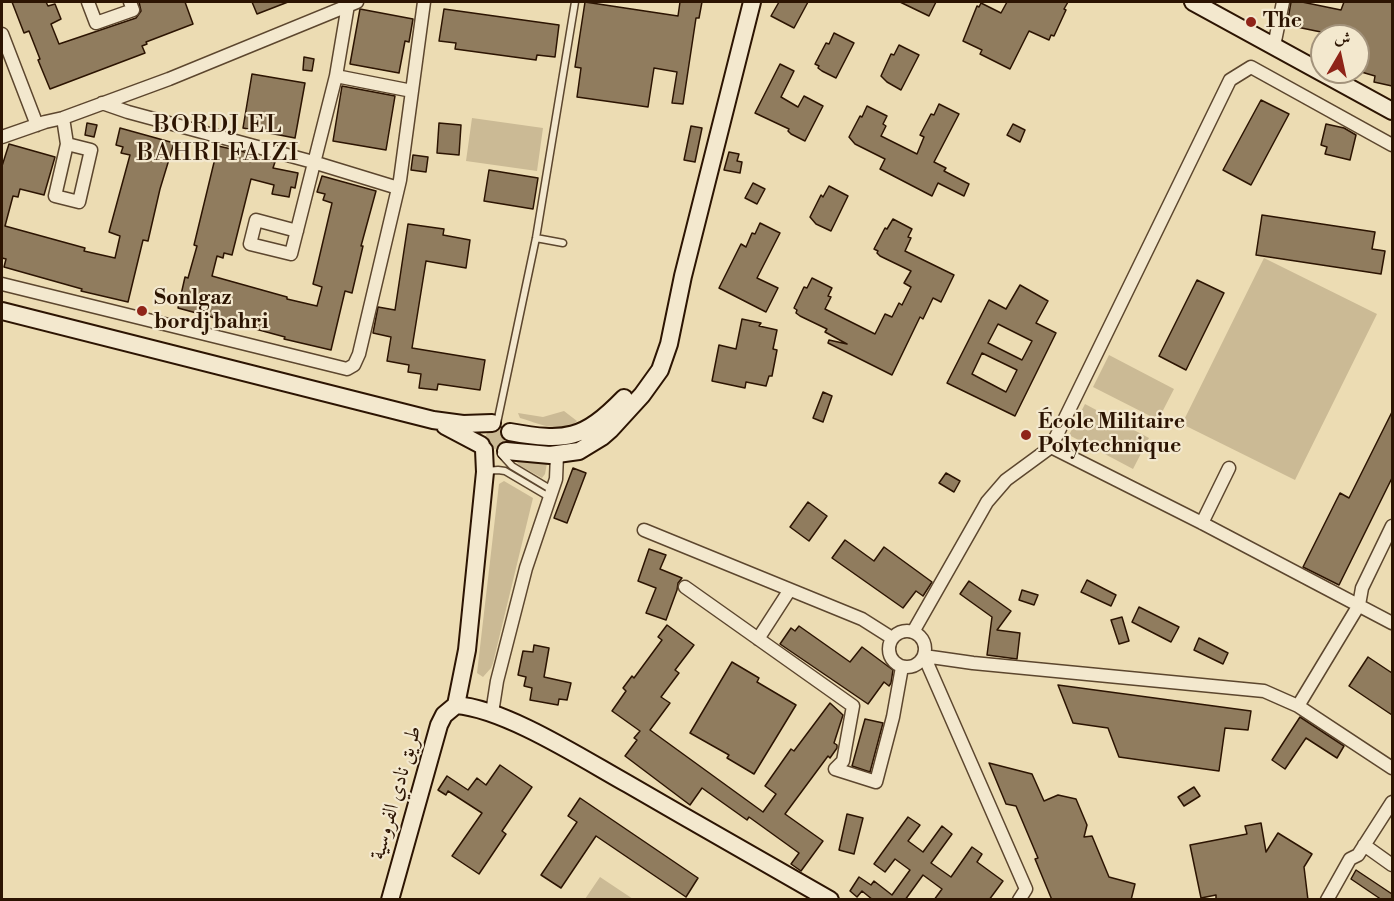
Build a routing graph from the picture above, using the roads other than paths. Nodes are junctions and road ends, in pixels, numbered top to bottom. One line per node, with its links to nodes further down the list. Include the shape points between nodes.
1 (88, 2): 2 (street, via 96,23 133,10)
2 (130, 2)
3 (424, 2): 12 (street)
4 (575, 2): 23 (lane)
5 (752, 2): 27 (main road)
6 (1193, 2): 10 (main road)
7 (1283, 2): 10 (street)
8 (352, 3): 11 (street); 13 (street)
9 (2, 34): 16 (street)
10 (1274, 46): 14 (main road)
11 (336, 76): 12 (street); 20 (street)
12 (412, 91): 21 (street)
13 (102, 103): 15 (street); 20 (street)
14 (1392, 111)
15 (63, 118): 16 (street); 18 (street)
16 (37, 124): 17 (street)
17 (2, 137)
18 (67, 144): 18 (street, via 91,150 79,202 55,196)
19 (1392, 145): 30 (street, via 1251,67 1230,80)
20 (313, 162): 21 (street); 22 (street)
21 (398, 188): 25 (street, via 359,354 347,369)
22 (297, 231)
23 (536, 238): 24 (lane); 29 (lane)
24 (563, 243)
25 (2, 284)
26 (2, 311): 28 (main road)
27 (672, 322): 29 (main road, via 643,379 599,422 572,436 558,438); 32 (main road, via 660,370 642,395 602,437 579,451)
28 (433, 420): 29 (main road); 31 (main road)
29 (500, 426): 31 (main road, via 511,442); 31 (main road, via 483,429 480,440)
30 (1051, 447): 36 (street); 43 (street, via 1006,480 987,502)
31 (494, 451): 32 (main road); 34 (main road); 35 (lane)
32 (557, 455): 35 (street)
33 (1229, 468): 36 (street)
34 (485, 472): 35 (lane, via 505,471); 48 (main road, via 467,650)
35 (551, 493): 50 (street, via 526,568)
36 (1202, 523): 41 (street)
37 (1392, 526): 41 (street, via 1362,588)
38 (644, 530): 40 (street)
39 (686, 587): 45 (street)
40 (789, 591): 44 (street, via 862,619); 45 (street)
41 (1359, 605): 42 (street); 49 (street)
42 (1392, 623)
43 (914, 632): 44 (street, via 902,631); 46 (street, via 924,642)
44 (892, 638): 47 (street, via 889,655)
45 (758, 639): 47 (street, via 853,706 843,761 835,769 876,782)
46 (924, 656): 47 (street, via 914,666); 49 (street, via 1264,691); 57 (street, via 1026,889)
47 (902, 667)
48 (456, 705): 50 (main road); 55 (main road, طريق نادي الفروسية, via 439,725)
49 (1298, 706): 51 (street)
50 (492, 713): 56 (main road, via 569,751)
51 (1392, 768)
52 (1392, 802): 53 (street)
53 (1364, 845): 54 (street); 58 (street, via 1350,859)
54 (1392, 866)
55 (390, 900)
56 (830, 900)
57 (1019, 900)
58 (1326, 900)

